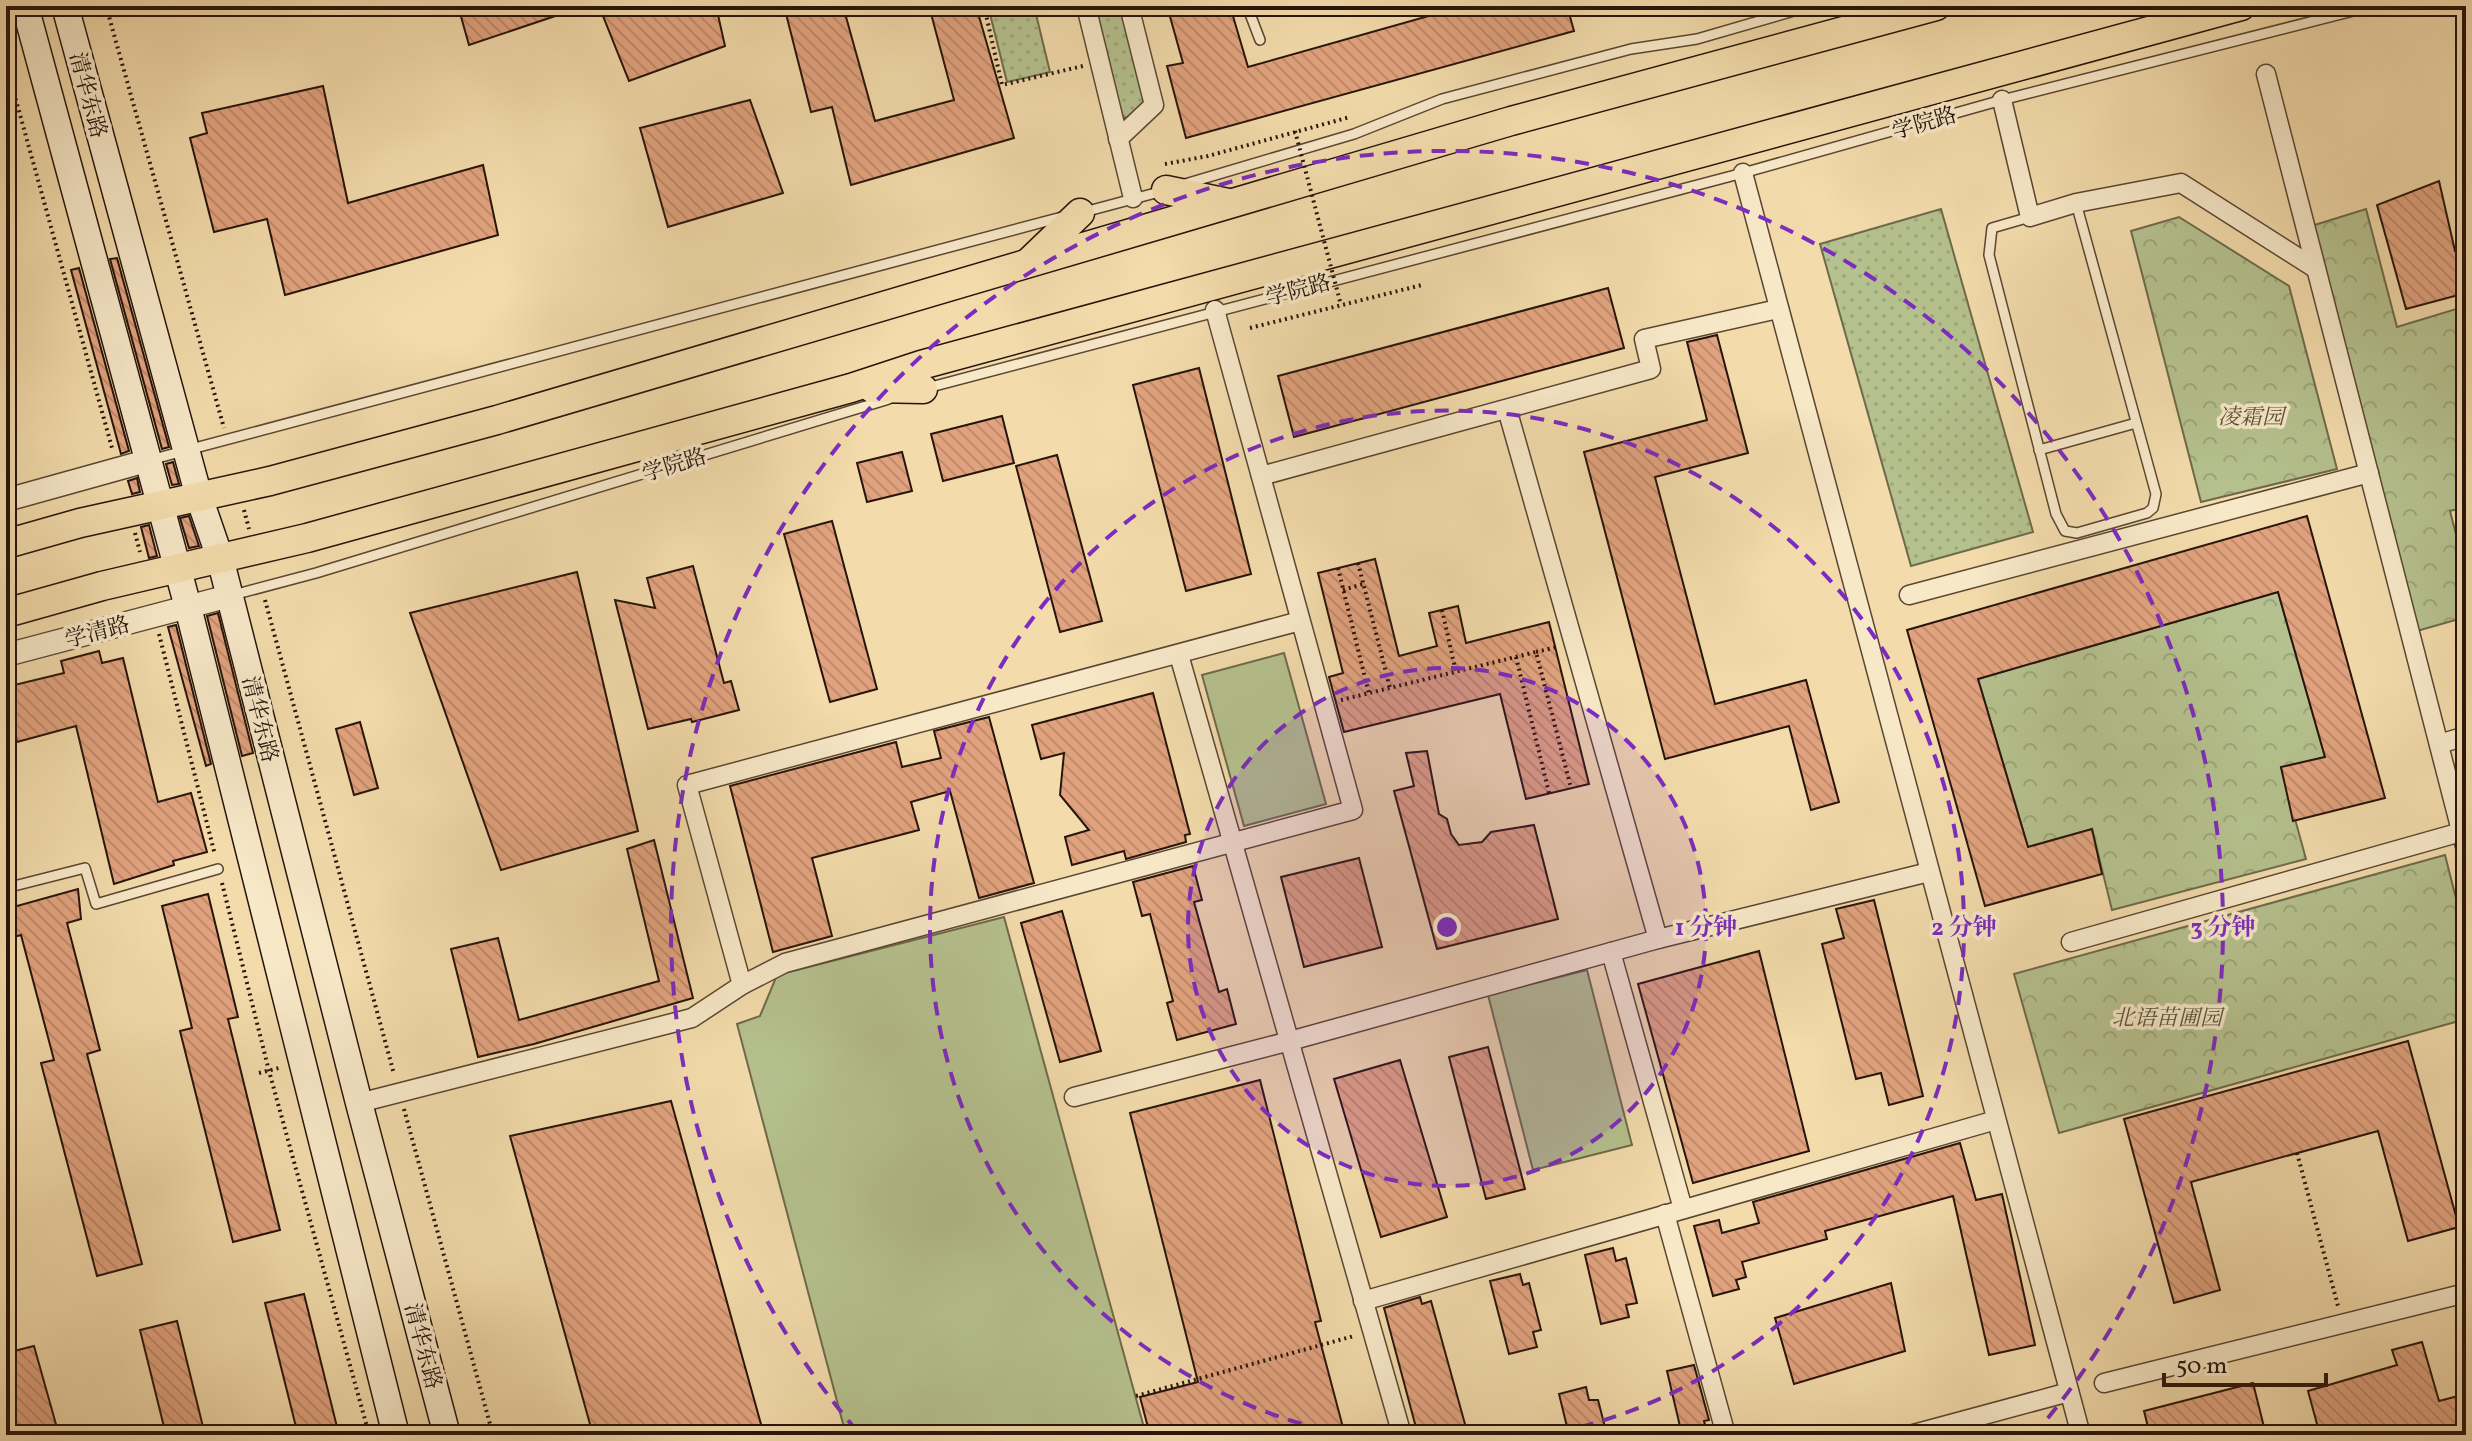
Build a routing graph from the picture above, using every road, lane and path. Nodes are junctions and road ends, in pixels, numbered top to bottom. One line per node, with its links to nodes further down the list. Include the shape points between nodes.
1 (25, 6): 41 (main road, 清华东路)
2 (65, 6): 39 (main road, 清华东路)
3 (106, 6): 38 (path)
4 (984, 6): 13 (path, via 1002,85)
5 (1086, 6): 13 (street)
6 (1129, 6): 19 (street, via 1154,105)
7 (1247, 6): 12 (lane)
8 (1811, 6): 21 (lane, via 1697,39 1631,49 1442,99 1354,134)
9 (1936, 6): 24 (main road, via 1511,121)
10 (2241, 6): 34 (main road, 学院路)
11 (2373, 6): 16 (lane, 学院路)
12 (1260, 40)
13 (1099, 62): 19 (street)
14 (6, 64): 42 (path)
15 (2266, 74): 28 (street)
16 (2002, 100): 20 (lane, 学院路); 26 (street)
17 (1353, 116): 18 (path)
18 (1295, 131): 21 (path, via 1208,156); 30 (path, bridge)
19 (1118, 139): 22 (street)
20 (1743, 173): 31 (street); 32 (lane, 学院路)
21 (1159, 178): 22 (lane); 24 (main road)
22 (1133, 198): 25 (lane)
23 (2076, 203): 26 (street); 28 (street, via 2181,183); 37 (lane)
24 (1233, 204): 27 (main road)
25 (1080, 213): 27 (main road); 38 (lane)
26 (2030, 217): 40 (lane, via 1992,228 1989,255)
27 (1027, 263): 45 (main road, via 497,420)
28 (2316, 269): 43 (street)
29 (1422, 285): 30 (path)
30 (1341, 305): 33 (path)
31 (1778, 309): 36 (street, via 1644,339 1651,369); 81 (street)
32 (1215, 310): 35 (lane, 学院路); 44 (street)
33 (1250, 328)
34 (851, 388): 35 (main road); 51 (main road, 学院路)
35 (923, 389): 58 (lane, 学院路)
36 (1507, 409): 44 (street); 83 (street)
37 (2136, 423): 40 (lane); 40 (lane, via 2156,494 2153,508 2077,533 2065,531 2056,514)
38 (227, 439): 39 (lane)
39 (186, 450): 41 (lane); 46 (main road, 清华东路)
40 (2039, 450)
41 (150, 460): 42 (street); 48 (main road, 清华东路)
42 (118, 470): 47 (street)
43 (2369, 473): 60 (street); 75 (street)
44 (1261, 476): 66 (street)
45 (238, 488): 46 (main road); 51 (path)
46 (199, 497): 48 (main road); 52 (main road, 清华东路)
47 (6, 500)
48 (161, 505): 49 (main road); 54 (main road, 清华东路)
49 (130, 512): 50 (main road); 56 (path)
50 (6, 544)
51 (254, 550): 52 (main road, 学院路)
52 (220, 558): 54 (main road, 学院路); 61 (main road, 清华东路)
53 (1358, 563): 57 (path)
54 (178, 568): 56 (main road, 学清路); 62 (main road, 清华东路)
55 (1338, 568): 59 (path)
56 (145, 576): 64 (main road, 学清路)
57 (1363, 584): 59 (path); 71 (path)
58 (262, 587): 61 (lane, 学院路); 91 (path)
59 (1343, 590): 72 (path)
60 (1909, 595)
61 (229, 596): 62 (street, 学清路); 93 (main road, 清华东路)
62 (188, 607): 65 (street, 学清路); 106 (main road, 清华东路)
63 (1442, 610): 70 (path)
64 (6, 613)
65 (154, 616): 67 (street, 学清路); 80 (path)
66 (1300, 621): 68 (street); 79 (street, via 1353,810)
67 (6, 655)
68 (1179, 655): 79 (street); 86 (street, via 687,785)
69 (1516, 657): 70 (path); 76 (path, via 1536,652); 77 (path)
70 (1456, 672): 71 (path)
71 (1390, 688): 72 (path)
72 (1369, 694): 73 (path)
73 (1329, 704)
74 (2466, 736): 75 (street)
75 (2439, 744): 78 (street)
76 (1571, 788)
77 (1549, 793)
78 (2464, 841): 84 (street)
79 (1235, 842): 86 (street, via 785,963); 87 (street)
80 (218, 869): 82 (lane, via 96,904 85,868); 89 (path)
81 (1929, 872): 83 (street); 94 (street)
82 (6, 888)
83 (1658, 939): 85 (street)
84 (2071, 942)
85 (1611, 952): 87 (street); 96 (street)
86 (742, 985): 91 (street, via 692,1018)
87 (1290, 1041): 92 (street); 98 (street)
88 (281, 1068): 89 (path)
89 (269, 1071): 90 (path); 105 (path)
90 (259, 1073)
91 (400, 1094): 93 (street); 108 (path)
92 (1074, 1097)
93 (359, 1103): 107 (main road, 清华东路)
94 (1996, 1120): 96 (street); 102 (street)
95 (2297, 1153): 99 (path)
96 (1674, 1212): 98 (street); 110 (street)
97 (2466, 1293): 99 (street)
98 (1363, 1301): 100 (street)
99 (2343, 1324): 101 (street)
100 (1372, 1331): 103 (path); 109 (street)
101 (2104, 1383)
102 (2069, 1392): 104 (street); 111 (street)
103 (1136, 1396)
104 (1917, 1434)
105 (370, 1435)
106 (396, 1435)
107 (447, 1435)
108 (493, 1435)
109 (1402, 1435)
110 (1726, 1435)
111 (2081, 1435)

